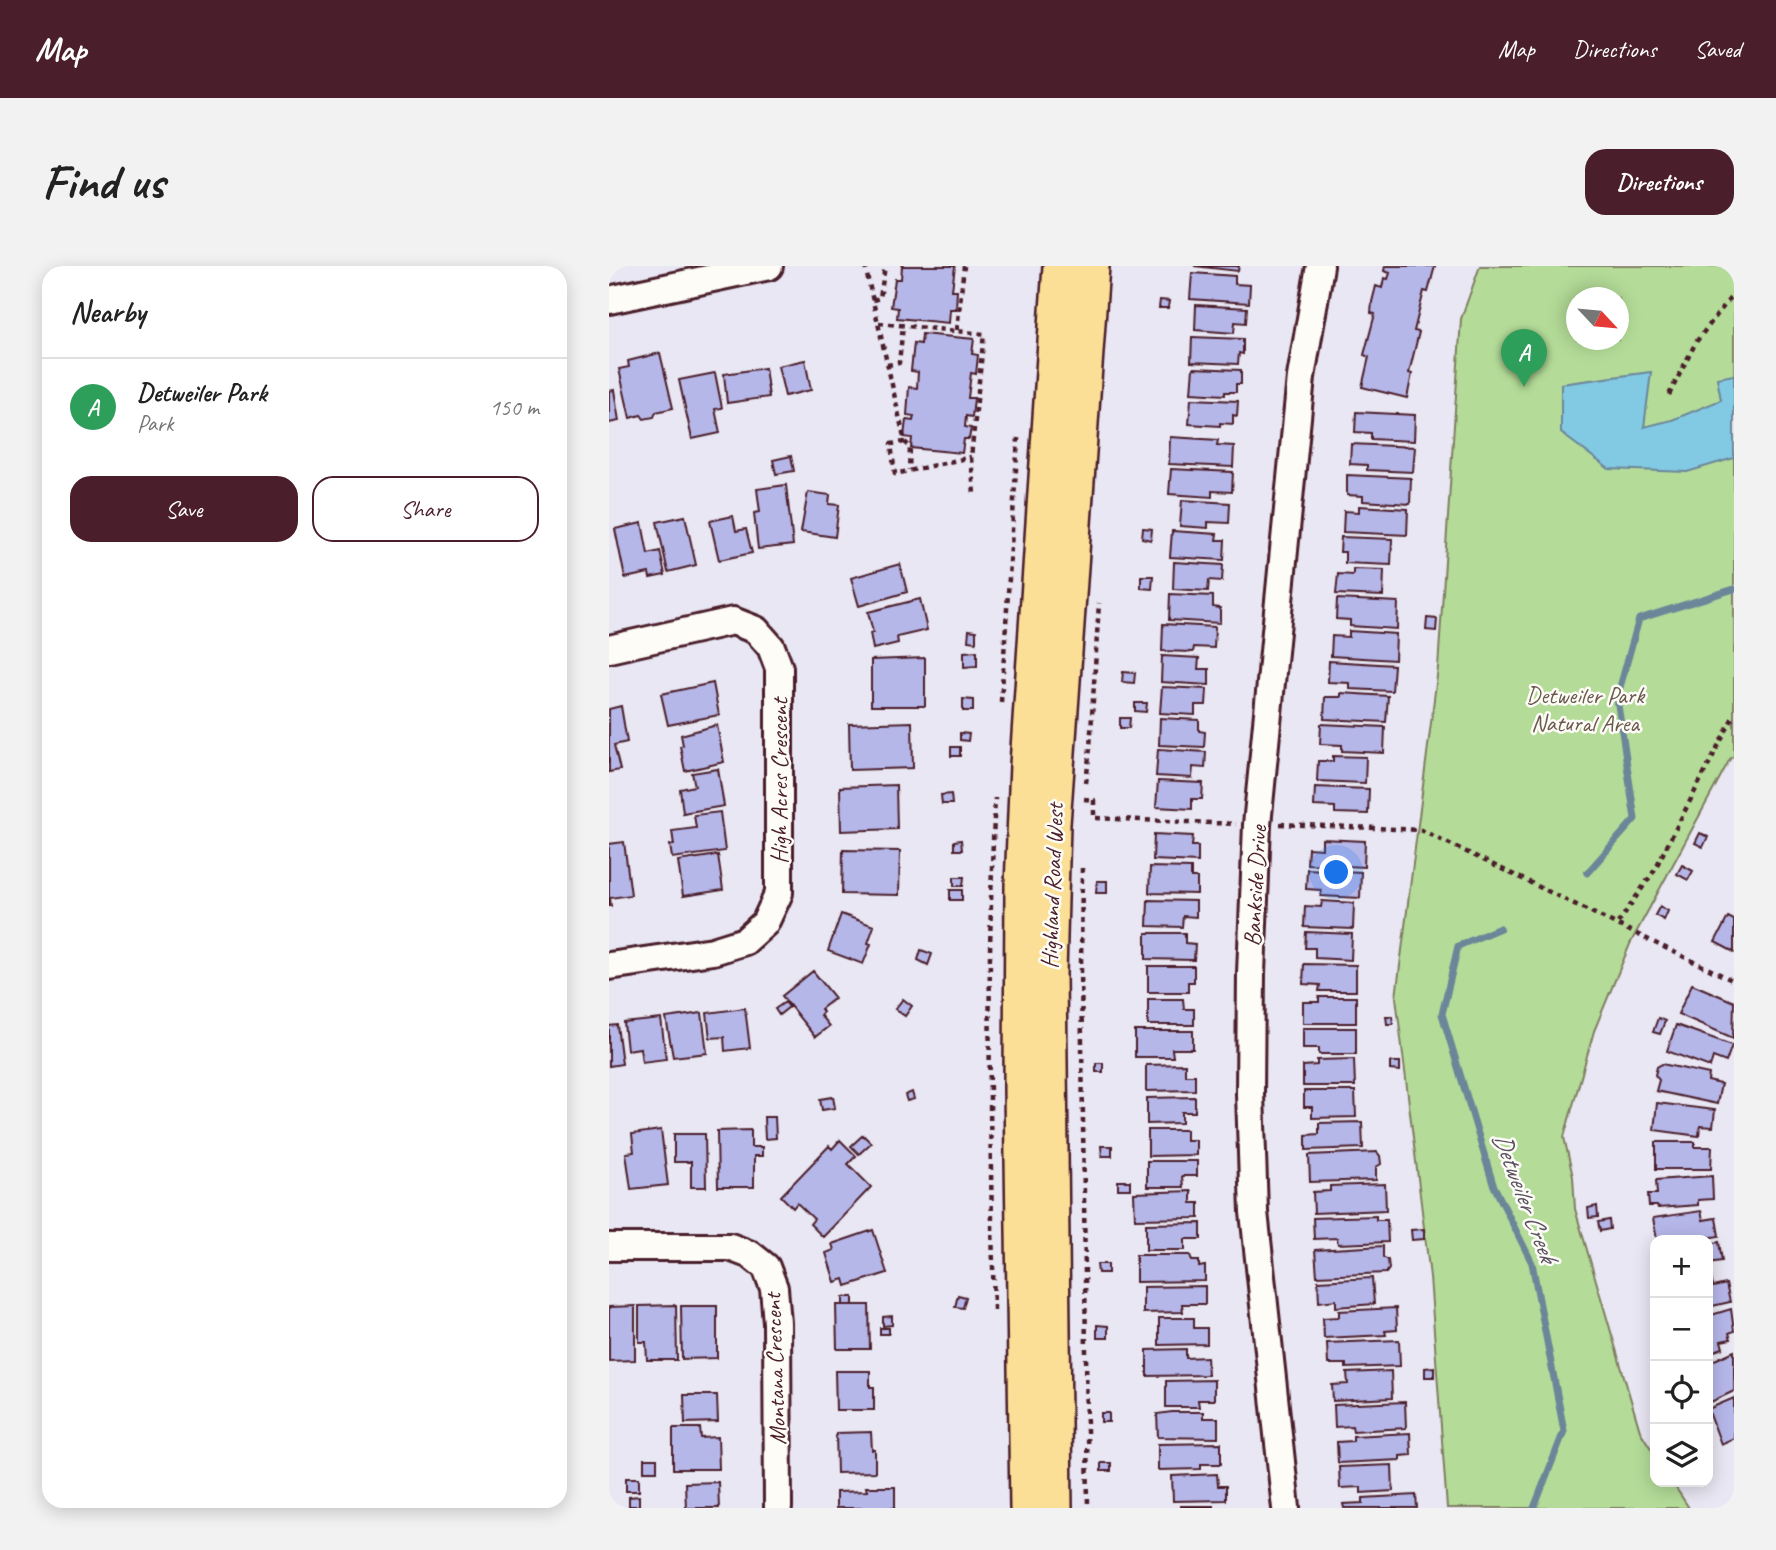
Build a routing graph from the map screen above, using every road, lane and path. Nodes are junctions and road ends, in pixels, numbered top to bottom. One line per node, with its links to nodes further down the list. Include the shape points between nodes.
1 (769, 266): 9 (street)
2 (865, 266): 10 (path)
3 (885, 266): 10 (path, via 880,298)
4 (964, 266): 13 (path)
5 (1060, 266): 33 (main road, Highland Road West, via 1022,886)
6 (1092, 266): 34 (main road, Highland Road West, via 1053,824 1049,974)
7 (1320, 266): 36 (street, Bankside Drive, via 1301,377 1265,743 1251,973 1249,1094 1254,1212)
8 (1734, 293): 15 (path, via 1696,342)
9 (609, 300)
10 (873, 300): 11 (path)
11 (879, 323): 12 (path); 14 (path)
12 (903, 326): 13 (path); 14 (path, via 899,363)
13 (957, 330): 17 (path, via 984,334)
14 (887, 365): 16 (path)
15 (1669, 395)
16 (905, 442): 18 (path, via 910,447); 18 (path, via 891,444 895,474)
17 (971, 457): 18 (path); 19 (path)
18 (909, 470)
19 (974, 494)
20 (1099, 600): 23 (path)
21 (609, 649): 29 (street, High Acres Crescent, via 733,621 756,630 771,647 779,668 779,893 765,923 745,941 713,951)
22 (1734, 715): 28 (path, via 1654,871)
23 (1084, 799): 24 (path); 25 (path, via 1094,800 1094,818)
24 (1083, 809)
25 (1240, 824)
26 (1271, 825): 28 (path, via 1421,830)
27 (1082, 857): 35 (path)
28 (1618, 923): 30 (path)
29 (609, 966)
30 (1734, 981)
31 (609, 1247): 32 (street, Montana Crescent, via 730,1247 751,1255 766,1268 774,1288 777,1323)
32 (778, 1508)
33 (1027, 1508)
34 (1055, 1508)
35 (1087, 1508)
36 (1286, 1508)

